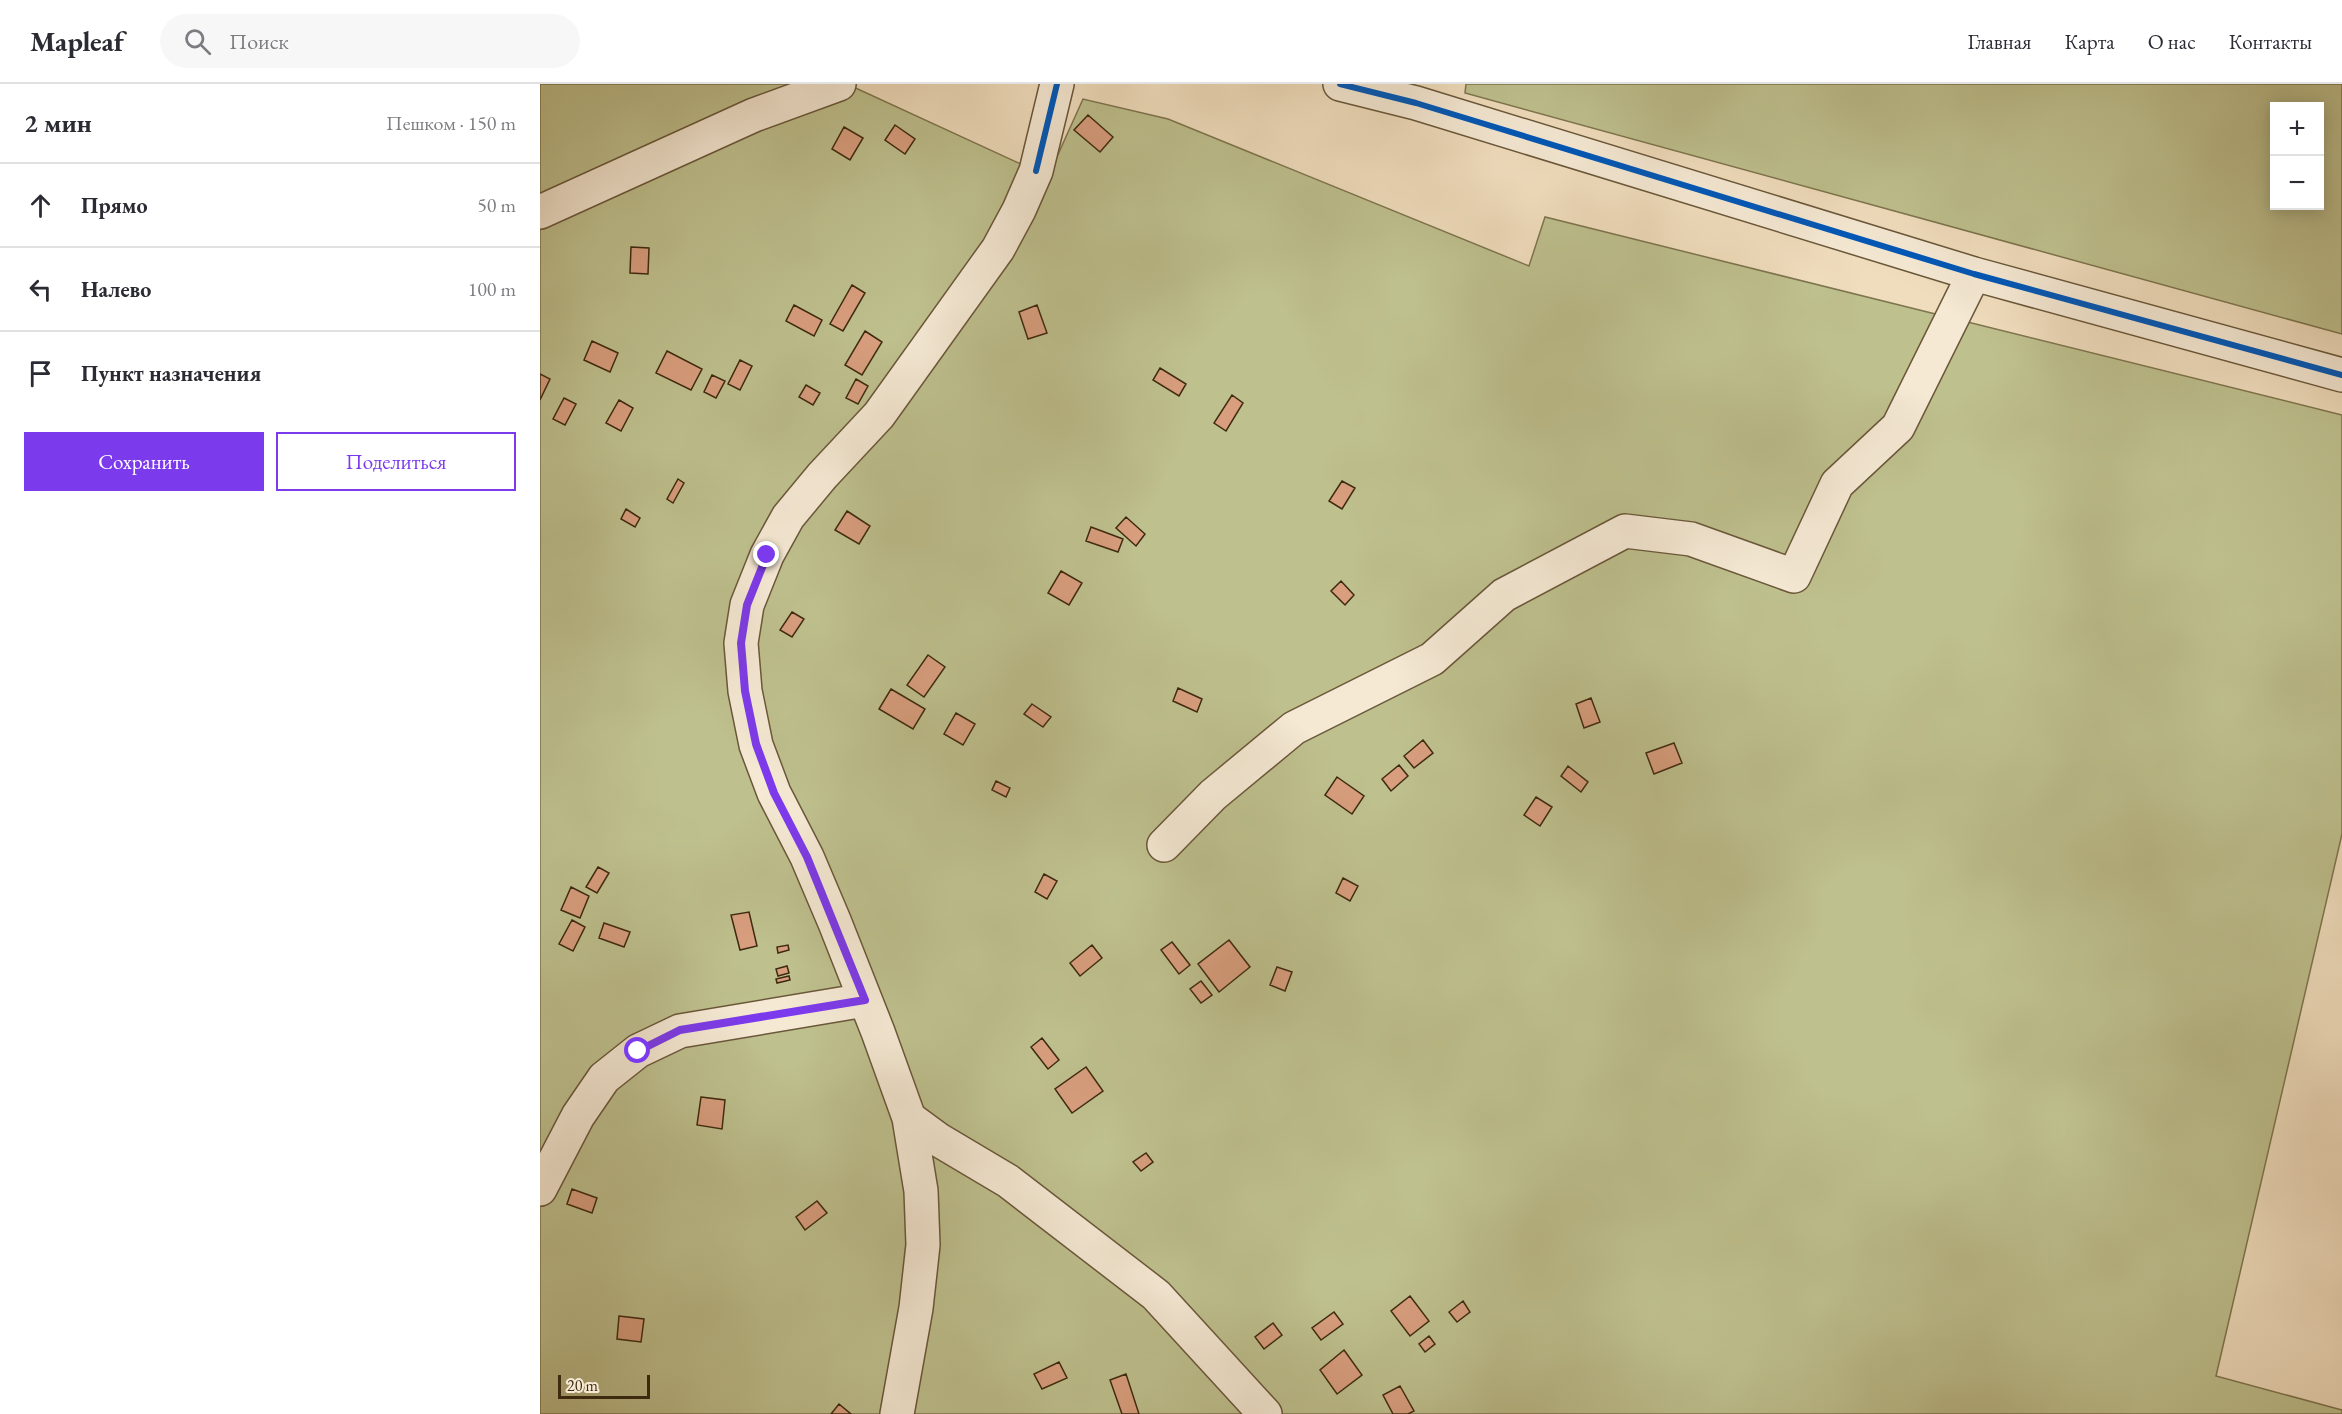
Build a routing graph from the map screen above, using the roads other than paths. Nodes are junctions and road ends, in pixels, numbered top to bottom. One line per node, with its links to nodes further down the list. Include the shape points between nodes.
1 (839, 84): 4 (street, via 754,115)
2 (1057, 84): 8 (street, via 1036,171 998,249 879,415 788,517 747,605 741,643 745,691 756,744)
3 (1340, 84): 5 (street, via 1416,103)
4 (540, 212)
5 (1974, 274): 6 (street); 7 (street, via 1898,427 1837,484 1794,576 1691,539 1625,531 1504,595 1432,659 1294,728 1213,795)
6 (2342, 375)
7 (1164, 845)
8 (865, 1000): 9 (street); 10 (street, via 680,1030 638,1051 604,1078 578,1116)
9 (909, 1118): 11 (street, via 921,1191 923,1245); 12 (street, via 1008,1181 1156,1295)
10 (540, 1189)
11 (897, 1414)
12 (1265, 1414)

